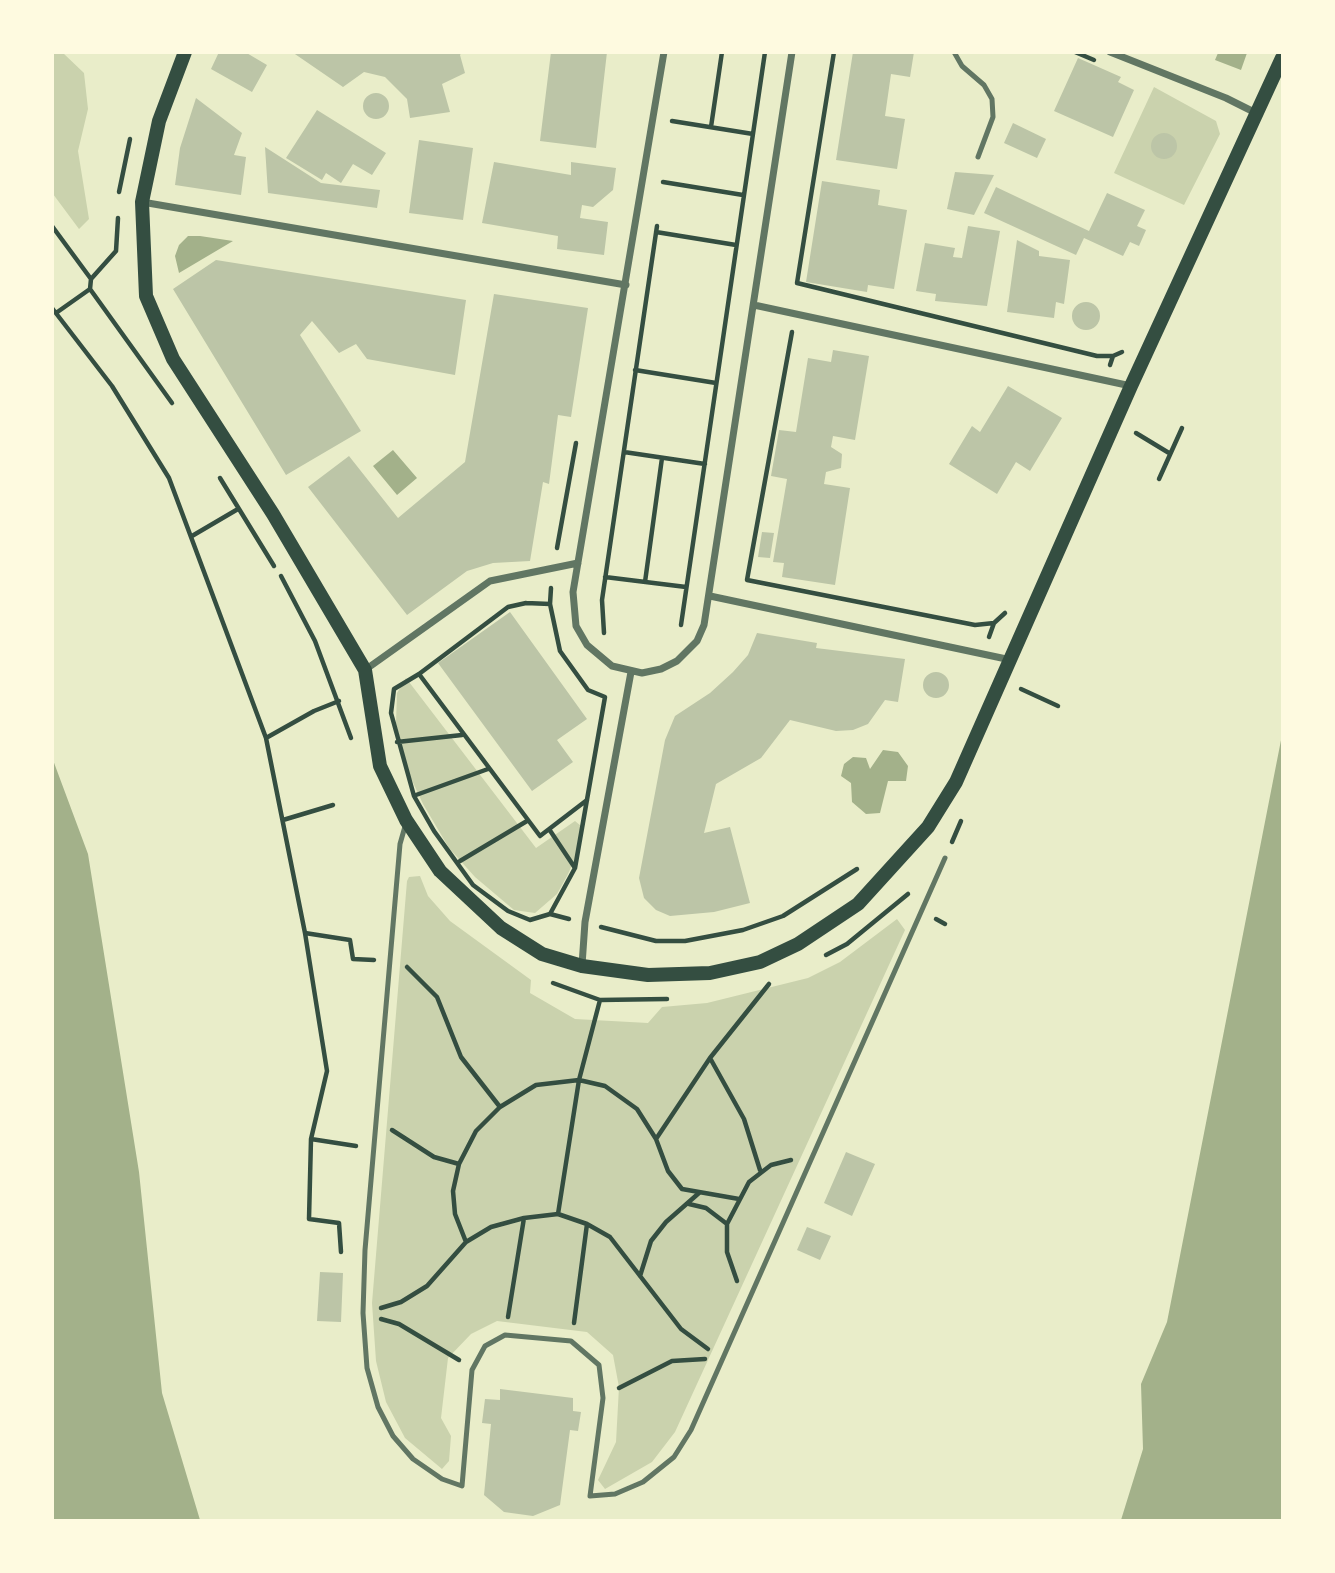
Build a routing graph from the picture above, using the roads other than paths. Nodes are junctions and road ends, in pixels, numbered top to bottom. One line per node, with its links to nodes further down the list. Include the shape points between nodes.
1 (185, 52): 9 (main road, via 159,121)
2 (664, 52): 10 (street)
3 (792, 52): 11 (street)
4 (954, 52): 8 (lane, via 992,99 993,117)
5 (1110, 52): 7 (street)
6 (1283, 58): 7 (main road)
7 (1256, 113): 12 (main road)
8 (978, 157)
9 (142, 202): 10 (street); 16 (main road, via 146,296 173,359)
10 (626, 285): 13 (street)
11 (754, 305): 12 (street); 14 (street)
12 (1131, 386): 15 (main road)
13 (578, 563): 16 (street, via 489,581); 17 (street, via 573,593 581,636 602,661)
14 (710, 596): 15 (street); 17 (street, via 697,641 684,656 661,669)
15 (1011, 660): 20 (main road, via 956,782 928,827 858,904 826,928 760,962 710,973 648,975)
16 (365, 670): 18 (main road, via 380,766)
17 (631, 672): 20 (street, via 585,922)
18 (406, 820): 19 (lane, via 400,845 365,1250 367,1368 378,1407 393,1436 412,1459 442,1479 463,1486 472,1370 485,1346 505,1335 571,1342 599,1365 603,1398 590,1496 615,1494 643,1482 674,1457 691,1430); 20 (main road, via 440,871 501,928 542,954)
19 (945, 858)
20 (582, 966)

